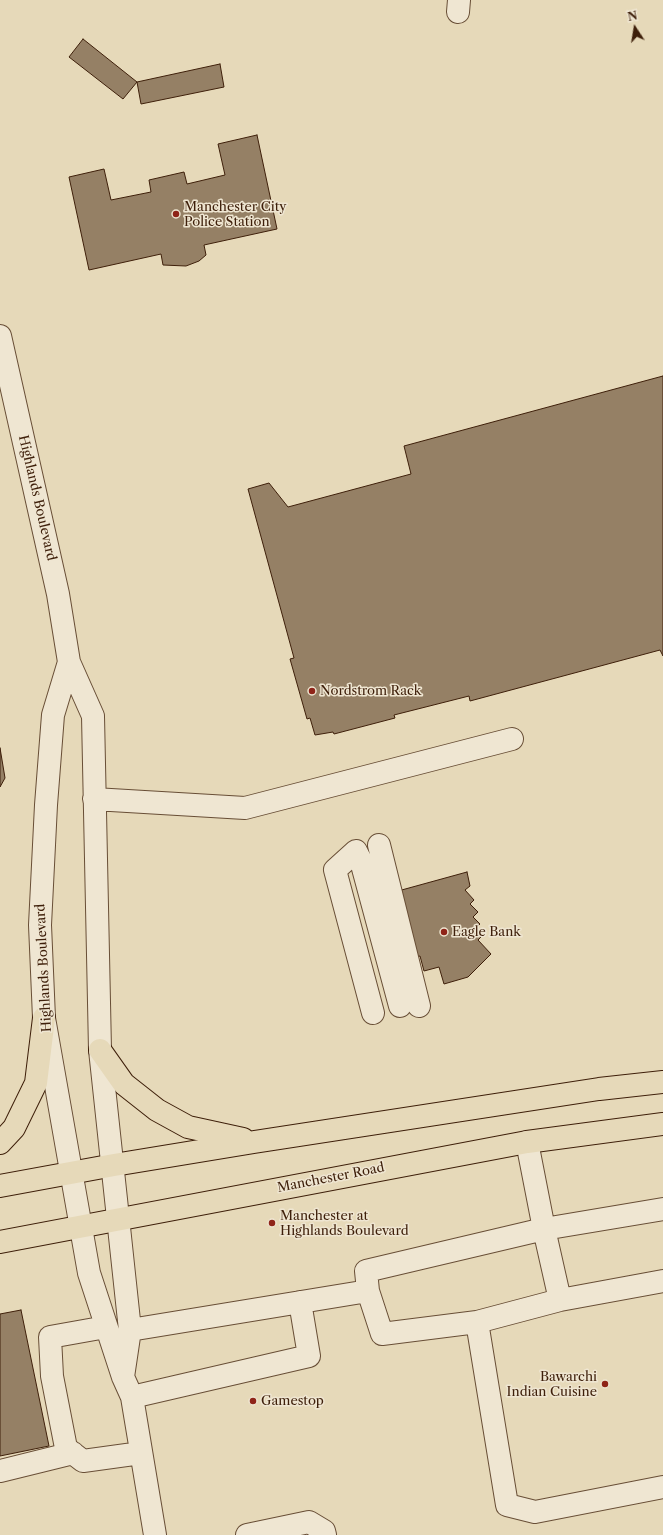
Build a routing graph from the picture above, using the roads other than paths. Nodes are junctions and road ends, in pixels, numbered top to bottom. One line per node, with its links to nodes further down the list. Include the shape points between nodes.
1 (0, 336): 2 (street, Highlands Boulevard, via 58,594)
2 (69, 662): 4 (street, Highlands Boulevard, via 93,716); 7 (street, Highlands Boulevard, via 53,715 46,805 40,925)
3 (512, 739): 4 (street, via 245,808)
4 (94, 799): 8 (street, Highlands Boulevard)
5 (362, 851): 6 (street, via 361,861)
6 (398, 1008)
7 (44, 1018): 13 (main road, via 36,1084 14,1128); 15 (street, Highlands Boulevard)
8 (100, 1050): 11 (main road, via 124,1084 157,1110 188,1127); 14 (street, Highlands Boulevard)
9 (663, 1082): 11 (main road, via 600,1089)
10 (663, 1124): 12 (main road, Manchester Road)
11 (254, 1142): 14 (main road)
12 (527, 1142): 18 (main road, Manchester Road); 20 (street)
13 (0, 1143)
14 (114, 1165): 15 (main road); 18 (street, Highlands Boulevard)
15 (70, 1173): 16 (main road); 19 (street, Highlands Boulevard)
16 (0, 1186)
17 (663, 1209): 20 (street)
18 (118, 1219): 19 (main road, Manchester Road); 28 (street, Highlands Boulevard)
19 (80, 1227): 21 (main road, Manchester Road); 27 (street, Highlands Boulevard, via 89,1273)
20 (544, 1229): 23 (street, via 366,1270); 24 (street)
21 (0, 1242)
22 (663, 1281): 24 (street)
23 (368, 1292): 25 (street); 26 (street, via 382,1334)
24 (560, 1300): 26 (street)
25 (300, 1302): 28 (street); 30 (street, via 309,1356)
26 (478, 1322): 34 (street, via 507,1506 535,1512)
27 (106, 1326): 29 (street, Highlands Boulevard); 31 (street, via 50,1337 52,1376 66,1448)
28 (130, 1330): 29 (street, Highlands Boulevard)
29 (123, 1377): 30 (street, Highlands Boulevard)
30 (132, 1397): 32 (street, Highlands Boulevard)
31 (73, 1453): 32 (street, via 83,1461); 33 (street)
32 (141, 1453): 35 (street, Highlands Boulevard)
33 (0, 1471)
34 (663, 1487)
35 (155, 1535)
36 (247, 1535): 37 (street, via 309,1522 324,1531)
37 (325, 1535)

